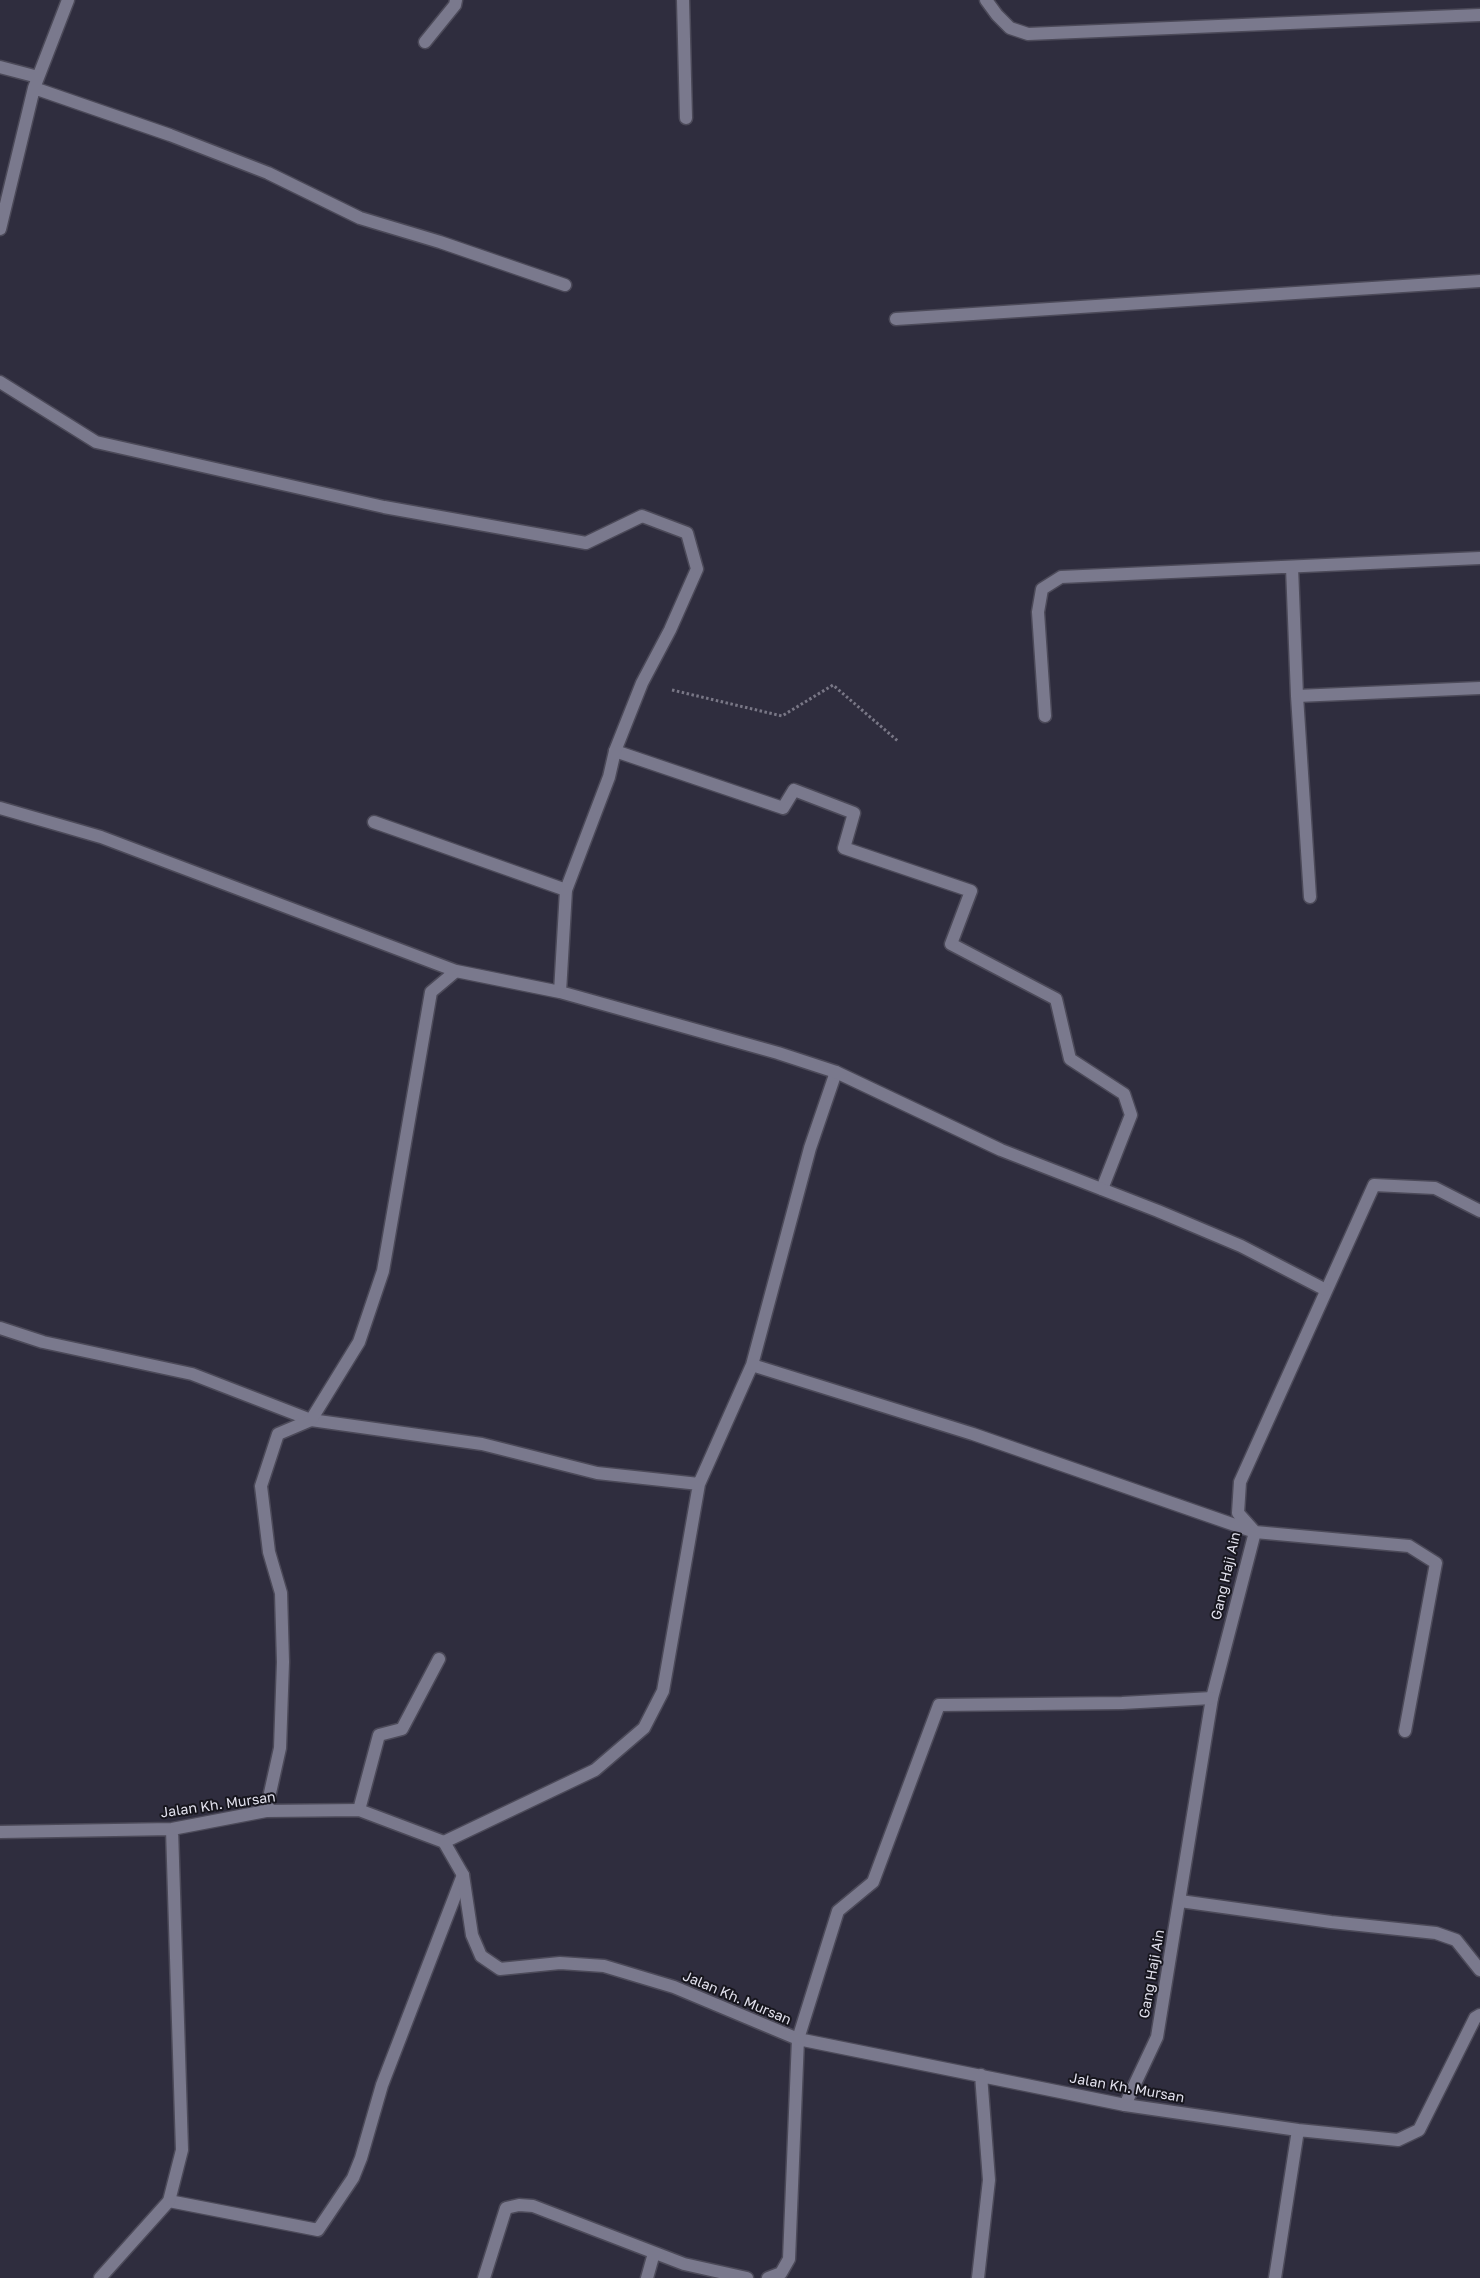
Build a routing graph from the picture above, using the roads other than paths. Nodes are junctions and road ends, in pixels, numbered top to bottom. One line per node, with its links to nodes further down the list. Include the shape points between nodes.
1 (68, 0): 8 (street)
2 (456, 0): 6 (street)
3 (683, 0): 9 (street)
4 (986, 0): 5 (street, via 1010,28 1028,34)
5 (1480, 15)
6 (425, 42)
7 (0, 67): 8 (street)
8 (36, 83): 10 (street); 12 (street, via 268,173 360,218)
9 (686, 118)
10 (0, 229)
11 (1480, 281): 13 (street)
12 (565, 285)
13 (896, 319)
14 (0, 382): 20 (street, via 96,442 384,507 586,543 642,516 686,533 697,569 642,683)
15 (1480, 558): 16 (street)
16 (1292, 567): 18 (street); 19 (street, via 1061,578 1042,589 1038,612)
17 (1480, 688): 18 (street)
18 (1297, 696): 24 (street)
19 (1045, 716)
20 (615, 751): 23 (street, via 609,777); 28 (street, via 784,808 794,790 854,812 844,848 971,891 950,944 1056,999 1070,1059 1124,1094 1131,1115)
21 (0, 808): 25 (street, via 101,837)
22 (374, 822): 23 (street)
23 (566, 890): 26 (street)
24 (1310, 897)
25 (456, 971): 26 (street); 33 (street, via 431,992 383,1271 359,1342)
26 (560, 992): 27 (street)
27 (836, 1072): 28 (street, via 1001,1150); 32 (street, via 810,1148)
28 (1102, 1189): 30 (street, via 1241,1246)
29 (1480, 1211): 30 (street, Gang Haji Ain, via 1435,1188 1374,1185)
30 (1326, 1290): 35 (street, Gang Haji Ain, via 1240,1482 1238,1513)
31 (0, 1328): 33 (street, via 43,1342 192,1374)
32 (752, 1365): 34 (street); 35 (street, via 973,1434)
33 (311, 1420): 34 (street, via 482,1444 597,1473); 40 (street, via 278,1434 261,1486 270,1552 281,1592 283,1662 280,1748)
34 (699, 1484): 43 (street, via 663,1691 644,1728 595,1770)
35 (1255, 1532): 37 (street, Gang Haji Ain); 38 (street, via 1409,1546 1436,1563)
36 (439, 1659): 39 (street, via 402,1729 379,1735)
37 (1212, 1698): 45 (street, Gang Haji Ain); 48 (street, via 1122,1703 939,1705 873,1882 838,1912)
38 (1405, 1731)
39 (359, 1810): 40 (street, Jalan Kh. Mursan); 43 (street, Jalan Kh. Mursan)
40 (266, 1811): 41 (street, Jalan Kh. Mursan)
41 (172, 1829): 42 (street, Jalan Kh. Mursan); 52 (street, via 182,2150)
42 (0, 1832)
43 (444, 1842): 44 (street, Jalan Kh. Mursan)
44 (463, 1875): 48 (street, Jalan Kh. Mursan, via 472,1935 481,1956 500,1969 560,1963 604,1966 674,1987); 52 (street, via 382,2085 353,2178 318,2230)
45 (1180, 1901): 46 (street, via 1436,1933 1456,1940); 50 (street, Gang Haji Ain, via 1157,2037)
46 (1480, 1970)
47 (1480, 2014): 51 (street, Jalan Kh. Mursan, via 1475,2018 1419,2130 1398,2140)
48 (798, 2040): 49 (street, Jalan Kh. Mursan); 58 (street, via 789,2259 781,2273)
49 (981, 2076): 50 (street, Jalan Kh. Mursan); 59 (street, via 989,2180)
50 (1125, 2105): 51 (street, Jalan Kh. Mursan)
51 (1298, 2130): 60 (street)
52 (168, 2201): 54 (street)
53 (654, 2252): 55 (street, via 533,2206 519,2205 506,2208); 56 (street); 57 (street, via 684,2264)
54 (100, 2278)
55 (484, 2278)
56 (647, 2278)
57 (747, 2278)
58 (768, 2278)
59 (978, 2278)
60 (1275, 2278)

